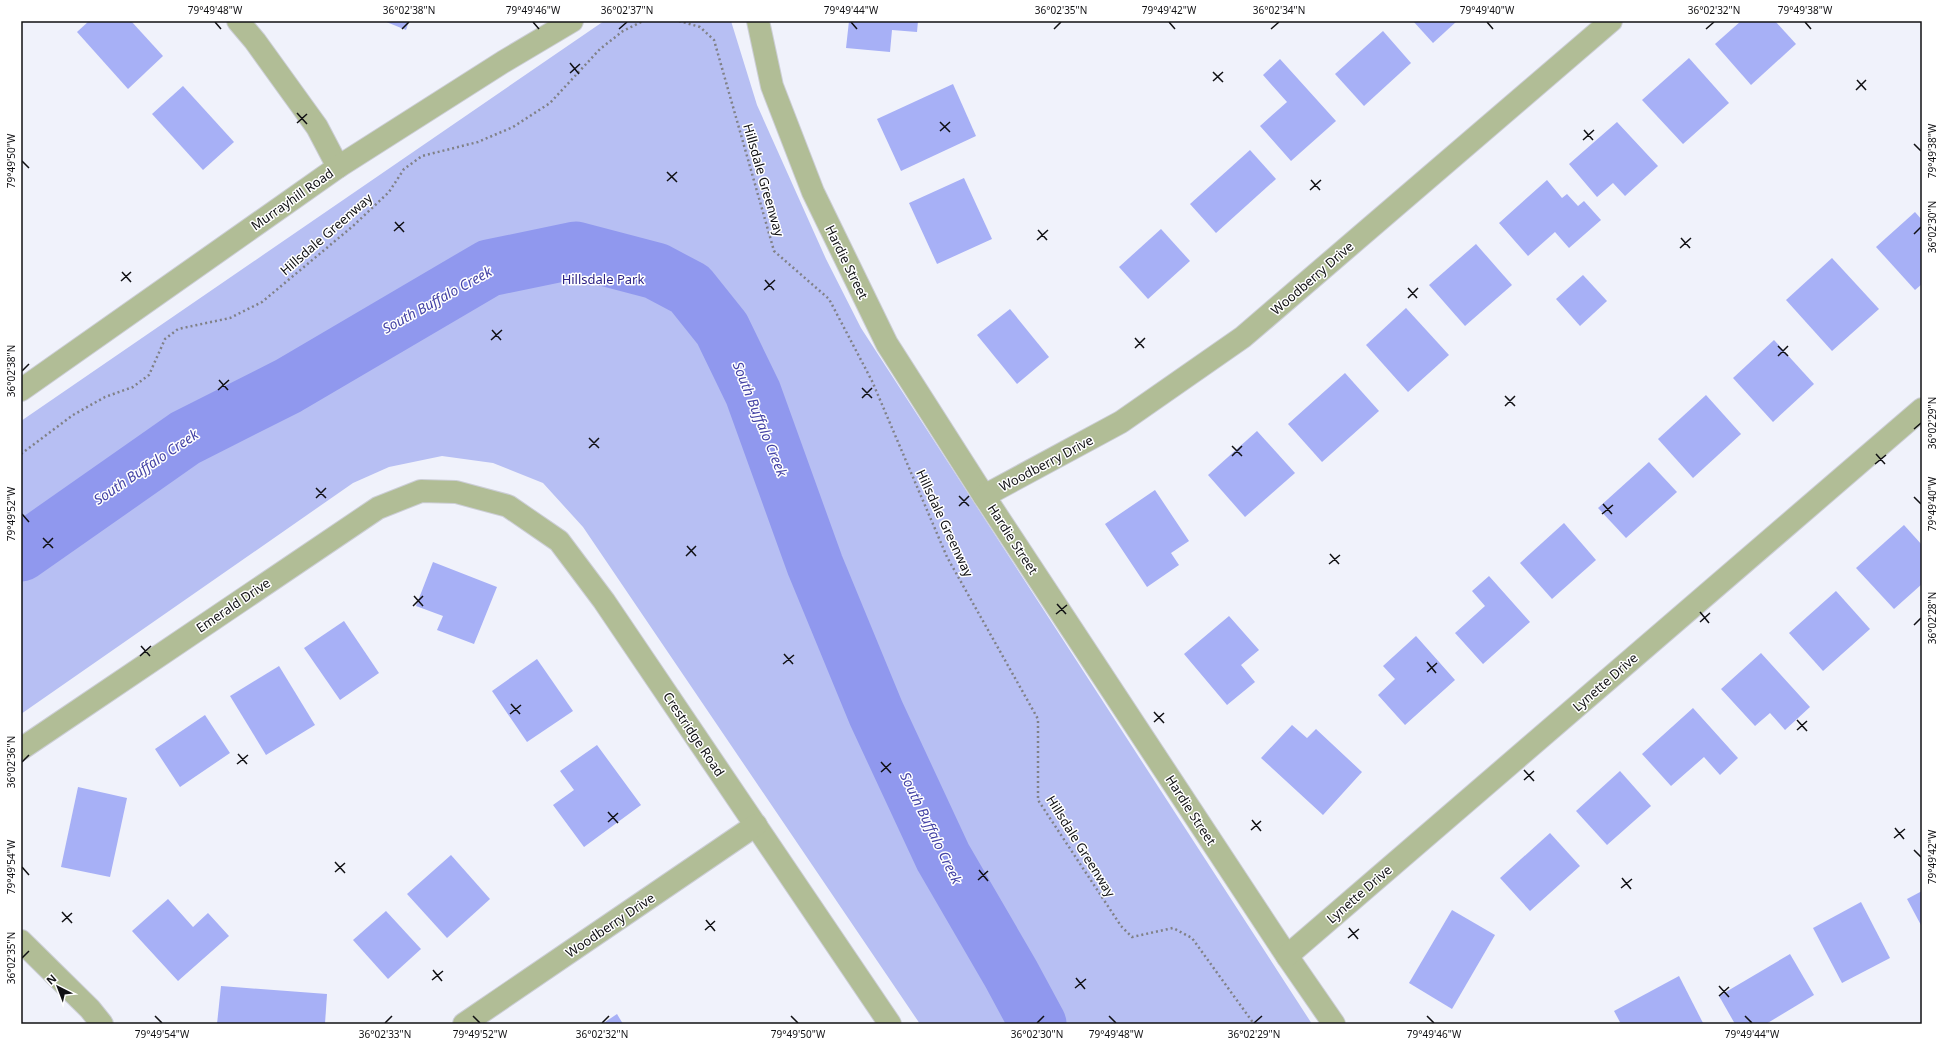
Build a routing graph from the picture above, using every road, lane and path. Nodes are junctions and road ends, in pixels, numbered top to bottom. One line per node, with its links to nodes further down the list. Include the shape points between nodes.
1 (238, 21): 8 (street, via 317,127)
2 (572, 21): 8 (street, Murrayhill Road)
3 (643, 21): 11 (path, Hillsdale Greenway, via 623,31 600,49 550,103 513,127 478,142 422,156 404,169 389,192 353,226 262,302 230,318 178,328 165,339 149,375 133,387 105,397 73,414)
4 (679, 21): 7 (path, Hillsdale Greenway)
5 (758, 21): 13 (street, Hardie Street, via 772,86 813,192 887,344)
6 (1611, 21): 13 (street, Woodberry Drive, via 1243,338 1121,422)
7 (686, 22): 21 (path, Hillsdale Greenway, via 700,27 714,40 774,251 829,299 872,381 947,557 1038,719 1038,800 1120,926 1132,937 1172,928 1192,938)
8 (338, 167): 9 (street, Murrayhill Road)
9 (21, 390)
10 (1922, 409): 17 (street, Lynette Drive)
11 (21, 454)
12 (456, 492): 14 (street, Emerald Drive, via 421,491 378,508); 15 (street, Crestridge Road, via 508,506 559,541 604,601)
13 (984, 496): 17 (street, Hardie Street)
14 (21, 748)
15 (756, 825): 19 (street, Woodberry Drive); 20 (street, Crestridge Road)
16 (21, 941): 18 (street)
17 (1287, 956): 22 (street, Hardie Street)
18 (102, 1024)
19 (464, 1024)
20 (890, 1024)
21 (1254, 1024)
22 (1334, 1024)

